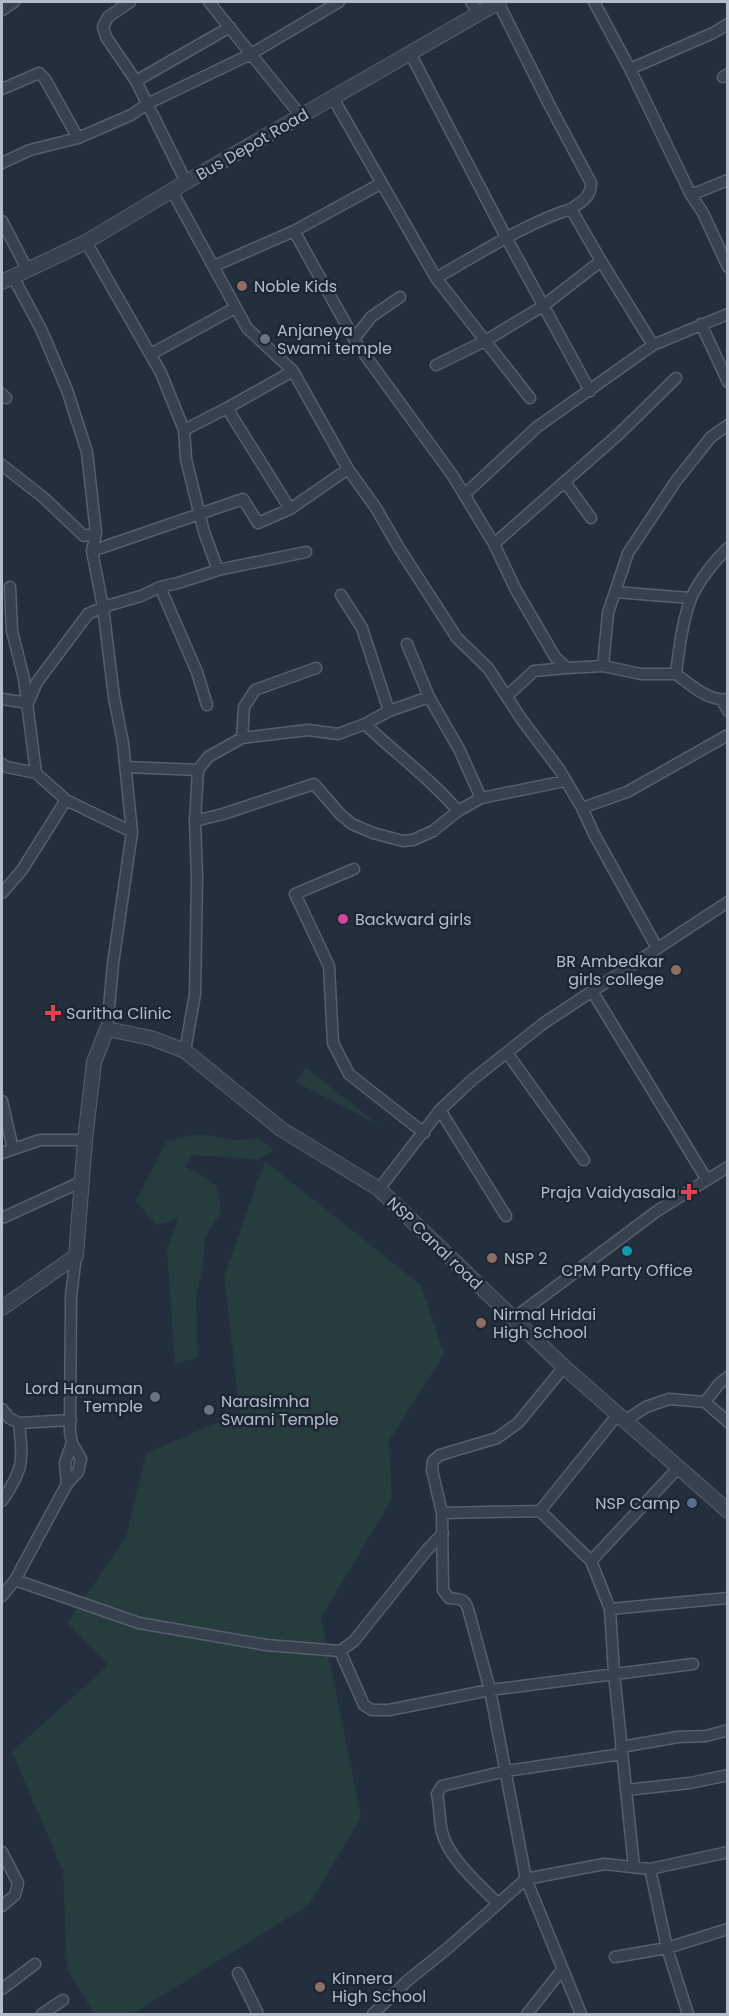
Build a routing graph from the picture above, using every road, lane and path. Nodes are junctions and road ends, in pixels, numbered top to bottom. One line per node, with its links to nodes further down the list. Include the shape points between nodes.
1 (14, 2): 8 (street)
2 (130, 2): 14 (street, via 108,17 103,27)
3 (209, 2): 10 (street)
4 (339, 2): 12 (street)
5 (499, 2): 7 (street, Bus Depot Road); 26 (street, via 591,183 591,192)
6 (594, 2): 13 (street)
7 (475, 7): 11 (street, Bus Depot Road)
8 (2, 10)
9 (728, 24): 13 (street)
10 (230, 27): 12 (street); 14 (street)
11 (410, 53): 16 (street, Bus Depot Road); 29 (street)
12 (251, 54): 17 (street); 18 (street)
13 (630, 69): 25 (street)
14 (136, 81): 17 (street)
15 (2, 89): 19 (street, via 39,73)
16 (333, 98): 18 (street, Bus Depot Road); 23 (street)
17 (147, 104): 19 (street); 22 (street)
18 (301, 116): 22 (street, Bus Depot Road)
19 (78, 138): 20 (street, via 30,150)
20 (2, 163)
21 (728, 180): 25 (street)
22 (186, 182): 24 (street, Bus Depot Road)
23 (382, 183): 28 (street); 35 (street)
24 (172, 190): 30 (street, Bus Depot Road); 32 (street)
25 (691, 195): 33 (street)
26 (571, 209): 29 (street); 31 (street)
27 (2, 221): 34 (street)
28 (294, 231): 32 (street); 42 (street)
29 (507, 239): 35 (street); 38 (street)
30 (86, 242): 34 (street, Bus Depot Road); 45 (street)
31 (601, 261): 38 (street); 44 (street)
32 (214, 266): 39 (street)
33 (728, 267)
34 (28, 271): 36 (street, Bus Depot Road)
35 (436, 278): 43 (street)
36 (7, 280): 62 (street, via 41,328 70,400 87,452)
37 (400, 297): 42 (street, via 371,317)
38 (543, 306): 43 (street); 50 (street)
39 (235, 308): 45 (street); 47 (street, via 247,328)
40 (728, 314): 41 (street)
41 (701, 324): 44 (street); 49 (street)
42 (354, 339): 58 (street)
43 (485, 341): 46 (street); 51 (street)
44 (653, 345): 50 (street)
45 (151, 354): 54 (street)
46 (436, 365)
47 (293, 371): 52 (street); 56 (street)
48 (676, 378): 57 (street)
49 (728, 382)
50 (590, 391): 58 (street, via 537,427)
51 (530, 398)
52 (227, 408): 54 (street); 59 (street)
53 (728, 425): 70 (street, via 711,437 676,481 628,553)
54 (184, 430): 60 (street, via 186,459)
55 (2, 465): 62 (street, via 84,536)
56 (348, 469): 59 (street); 79 (street, via 457,638 488,668)
57 (566, 482): 61 (street); 63 (street)
58 (464, 495): 63 (street)
59 (290, 509): 60 (street, via 258,523 243,499)
60 (200, 513): 65 (street); 67 (street)
61 (591, 518)
62 (96, 533): 65 (street)
63 (494, 544): 77 (street, via 555,657)
64 (728, 548): 72 (street)
65 (92, 551): 73 (street)
66 (306, 552): 67 (street)
67 (218, 570): 68 (street)
68 (160, 587): 73 (street); 84 (street)
69 (10, 588): 83 (street, via 12,631)
70 (615, 592): 72 (street); 75 (street, via 608,612)
71 (341, 595): 85 (street, via 362,628)
72 (690, 598): 78 (street)
73 (103, 607): 83 (street, via 88,614 37,682); 90 (street)
74 (407, 644): 80 (street)
75 (603, 666): 77 (street); 78 (street, via 641,674)
76 (316, 668): 89 (street, via 255,690 244,707)
77 (567, 668): 79 (street, via 534,671)
78 (676, 674): 82 (street, via 698,691)
79 (507, 696): 94 (street)
80 (429, 697): 85 (street); 95 (street)
81 (2, 699): 83 (street)
82 (725, 699): 86 (street)
83 (28, 703): 93 (street)
84 (207, 705)
85 (389, 711): 87 (street)
86 (728, 711)
87 (365, 724): 89 (street, via 338,734 308,730); 98 (street, via 440,789)
88 (728, 735): 97 (street, via 627,792)
89 (242, 738): 92 (street, via 208,757)
90 (126, 767): 92 (street); 100 (street)
91 (3, 768): 93 (street)
92 (198, 770): 99 (street)
93 (36, 773): 96 (street)
94 (565, 781): 95 (street); 97 (street)
95 (482, 798): 98 (street)
96 (66, 800): 100 (street); 102 (street, via 22,870)
97 (582, 808): 104 (street)
98 (458, 811): 99 (street, via 433,831 403,841 352,824 314,783)
99 (195, 821): 107 (street, via 195,984)
100 (132, 832): 106 (street)
101 (354, 869): 111 (street, via 295,894 329,966 333,1042 349,1074)
102 (2, 893)
103 (728, 902): 104 (street)
104 (657, 948): 105 (street)
105 (592, 991): 108 (street); 117 (street)
106 (108, 1029): 107 (street, NSP Canal road, via 151,1038); 112 (street, via 94,1062)
107 (185, 1051): 119 (street, NSP Canal road, via 281,1129)
108 (507, 1053): 110 (street); 115 (street)
109 (2, 1101): 113 (street)
110 (440, 1110): 111 (street); 120 (street)
111 (424, 1133): 119 (street)
112 (85, 1140): 113 (street, via 40,1140); 118 (street)
113 (13, 1149): 114 (street)
114 (2, 1153)
115 (584, 1160)
116 (728, 1167): 117 (street)
117 (707, 1180): 124 (street, via 657,1211)
118 (83, 1181): 121 (street); 122 (street)
119 (380, 1189): 124 (street, NSP Canal road)
120 (506, 1216)
121 (2, 1218)
122 (76, 1256): 123 (street); 130 (street, via 71,1296)
123 (2, 1308)
124 (514, 1318): 125 (street, NSP Canal road)
125 (564, 1366): 129 (street, NSP Canal road); 137 (street, via 518,1423 497,1438 440,1455 433,1461)
126 (728, 1377): 127 (street)
127 (705, 1402): 129 (street, via 669,1399); 131 (street)
128 (2, 1409): 132 (street)
129 (622, 1416): 133 (street, NSP Canal road); 136 (street)
130 (71, 1420): 132 (street); 140 (street, via 72,1443 81,1460 78,1472 67,1484)
131 (728, 1422)
132 (19, 1423): 134 (street, via 21,1467)
133 (679, 1467): 135 (street, NSP Canal road); 139 (street)
134 (2, 1501)
135 (726, 1507)
136 (540, 1511): 137 (street); 139 (street)
137 (442, 1513): 138 (street)
138 (443, 1533): 144 (street, via 354,1641); 147 (street, via 443,1590 449,1598 466,1602)
139 (591, 1561): 143 (street)
140 (15, 1580): 141 (street); 144 (street, via 139,1623 266,1645)
141 (2, 1596)
142 (728, 1598): 143 (street)
143 (610, 1609): 146 (street)
144 (340, 1651): 147 (street, via 364,1705 372,1710)
145 (693, 1664): 146 (street)
146 (614, 1673): 147 (street); 149 (street)
147 (490, 1690): 150 (street)
148 (728, 1730): 149 (street)
149 (622, 1751): 150 (street); 152 (street)
150 (506, 1771): 157 (street); 158 (street, via 442,1786 437,1794 442,1833 449,1848)
151 (728, 1775): 152 (street)
152 (626, 1790): 155 (street)
153 (2, 1852): 159 (street, via 18,1883 15,1895)
154 (728, 1852): 156 (street)
155 (634, 1867): 156 (street); 157 (street, via 604,1864)
156 (650, 1869): 161 (street)
157 (526, 1879): 158 (street); 164 (street)
158 (498, 1904): 170 (street)
159 (2, 1906)
160 (728, 1929): 161 (street)
161 (667, 1948): 162 (street); 173 (street)
162 (615, 1957)
163 (35, 1964): 166 (street)
164 (562, 1970): 171 (street); 172 (street)
165 (238, 1973): 169 (street)
166 (2, 1989)
167 (63, 2000): 168 (street)
168 (42, 2014)
169 (258, 2014)
170 (373, 2014)
171 (528, 2014)
172 (581, 2014)
173 (688, 2014)

